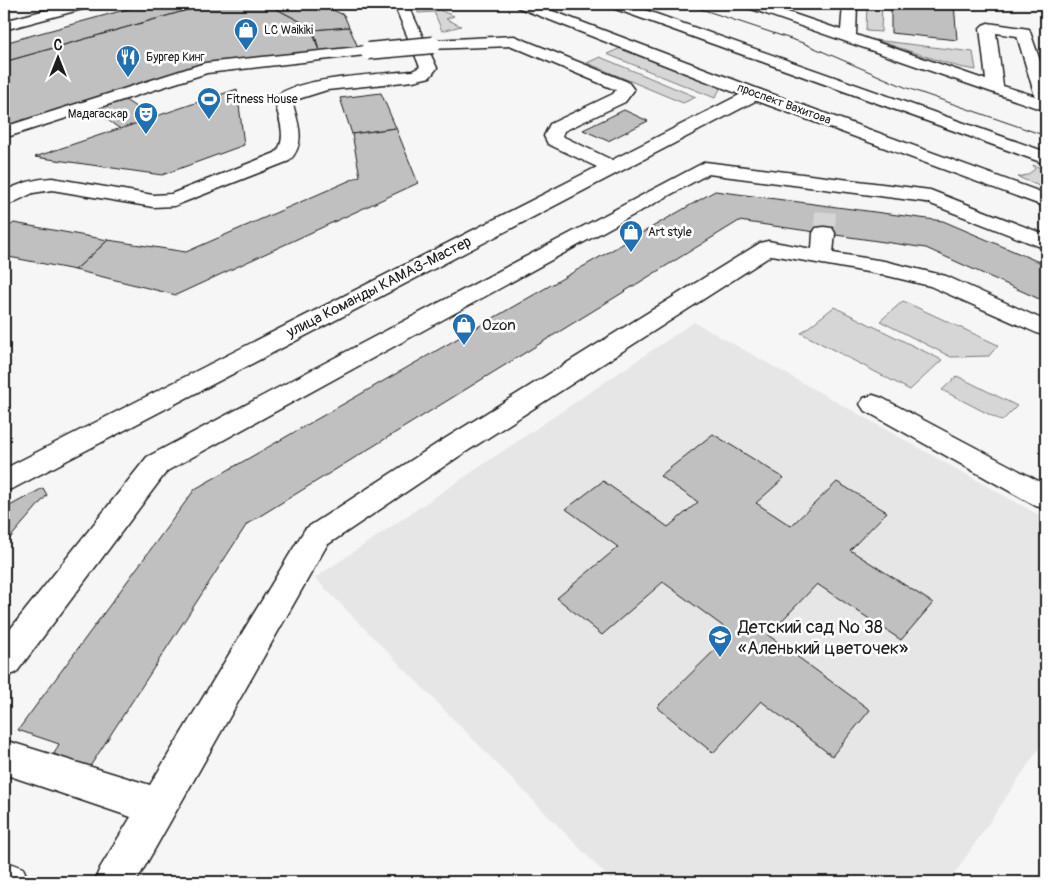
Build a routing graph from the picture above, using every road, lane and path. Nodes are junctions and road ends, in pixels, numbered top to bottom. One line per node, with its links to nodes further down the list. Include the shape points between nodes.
1 (85, 4): 7 (main road)
2 (401, 4): 18 (main road, via 429,68 427,71 413,76 311,87 288,95 284,99 292,143 289,153 282,157 174,200 153,202 52,184 35,185)
3 (523, 4): 11 (main road, проспект Вахитова)
4 (615, 4): 13 (main road)
5 (751, 4): 8 (main road, via 812,17)
6 (850, 4): 8 (main road)
7 (4, 26)
8 (851, 42): 9 (main road, via 849,50); 10 (main road)
9 (931, 84)
10 (995, 88): 12 (main road); 12 (main road, via 988,28 1024,32)
11 (755, 94): 15 (main road, проспект Вахитова); 17 (main road, улица Команды КАМАЗ-Мастер)
12 (1046, 105)
13 (966, 129): 15 (main road, via 1012,151 1020,160 1014,168 981,169); 16 (main road)
14 (4, 133): 17 (main road, bridge, via 205,68 368,51 514,41 622,86 625,90 619,98 562,124 553,136 555,140)
15 (918, 153): 19 (main road, проспект Вахитова)
16 (1046, 158)
17 (612, 168): 23 (main road, улица Команды КАМАЗ-Мастер)
18 (4, 201)
19 (1046, 201)
20 (1046, 243): 25 (main road, via 930,196 827,194 706,168 157,464)
21 (1046, 330): 27 (main road, via 938,281 884,268 823,245 768,248 316,537)
22 (872, 404): 24 (main road)
23 (4, 480)
24 (1046, 498)
25 (4, 662)
26 (4, 757): 27 (main road)
27 (158, 807): 30 (main road)
28 (4, 880): 29 (main road)
29 (8, 882)
30 (114, 882)

